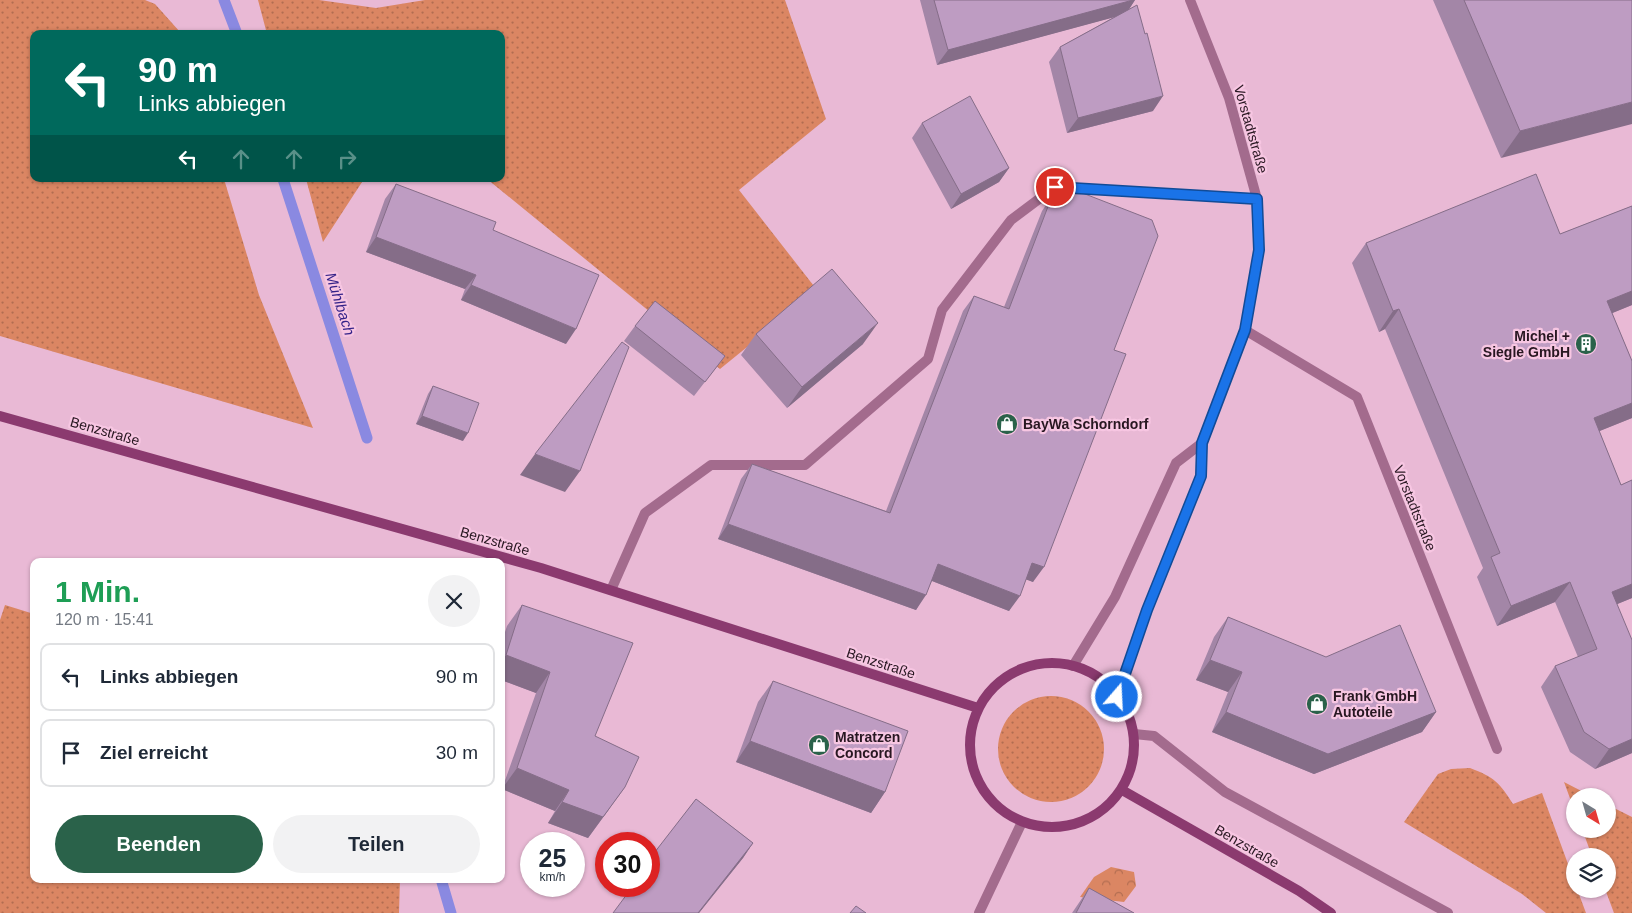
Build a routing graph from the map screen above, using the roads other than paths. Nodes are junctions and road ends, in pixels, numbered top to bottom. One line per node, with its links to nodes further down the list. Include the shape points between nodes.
1 (1190, 0): 2 (street, Vorstadtstraße, via 1229,98)
2 (1257, 199): 3 (street, Vorstadtstraße, via 1259,250); 6 (street, via 1055,187 1011,220 942,310 928,359 805,465 711,465 645,513)
3 (1245, 330): 5 (street, Vorstadtstraße); 11 (street, Vorstadtstraße, via 1357,397)
4 (0, 416): 6 (main road, Benzstraße)
5 (1202, 443): 7 (street, via 1176,463 1115,597); 8 (street, Vorstadtstraße, via 1201,476 1147,610)
6 (611, 590): 9 (main road, Benzstraße)
7 (1073, 666): 8 (main road, via 1104,680); 9 (main road, via 1051,662 1023,667 998,682)
8 (1117, 697): 10 (main road, via 1128,710)
9 (978, 708): 13 (main road, via 969,739 975,777 993,804)
10 (1134, 734): 12 (main road, via 1133,762); 16 (street, via 1154,736 1225,792)
11 (1497, 749)
12 (1122, 790): 13 (main road, via 1102,811 1074,825 1048,828); 15 (main road, Benzstraße, via 1299,891)
13 (1022, 822): 14 (street)
14 (979, 913)
15 (1331, 913)
16 (1448, 913)

